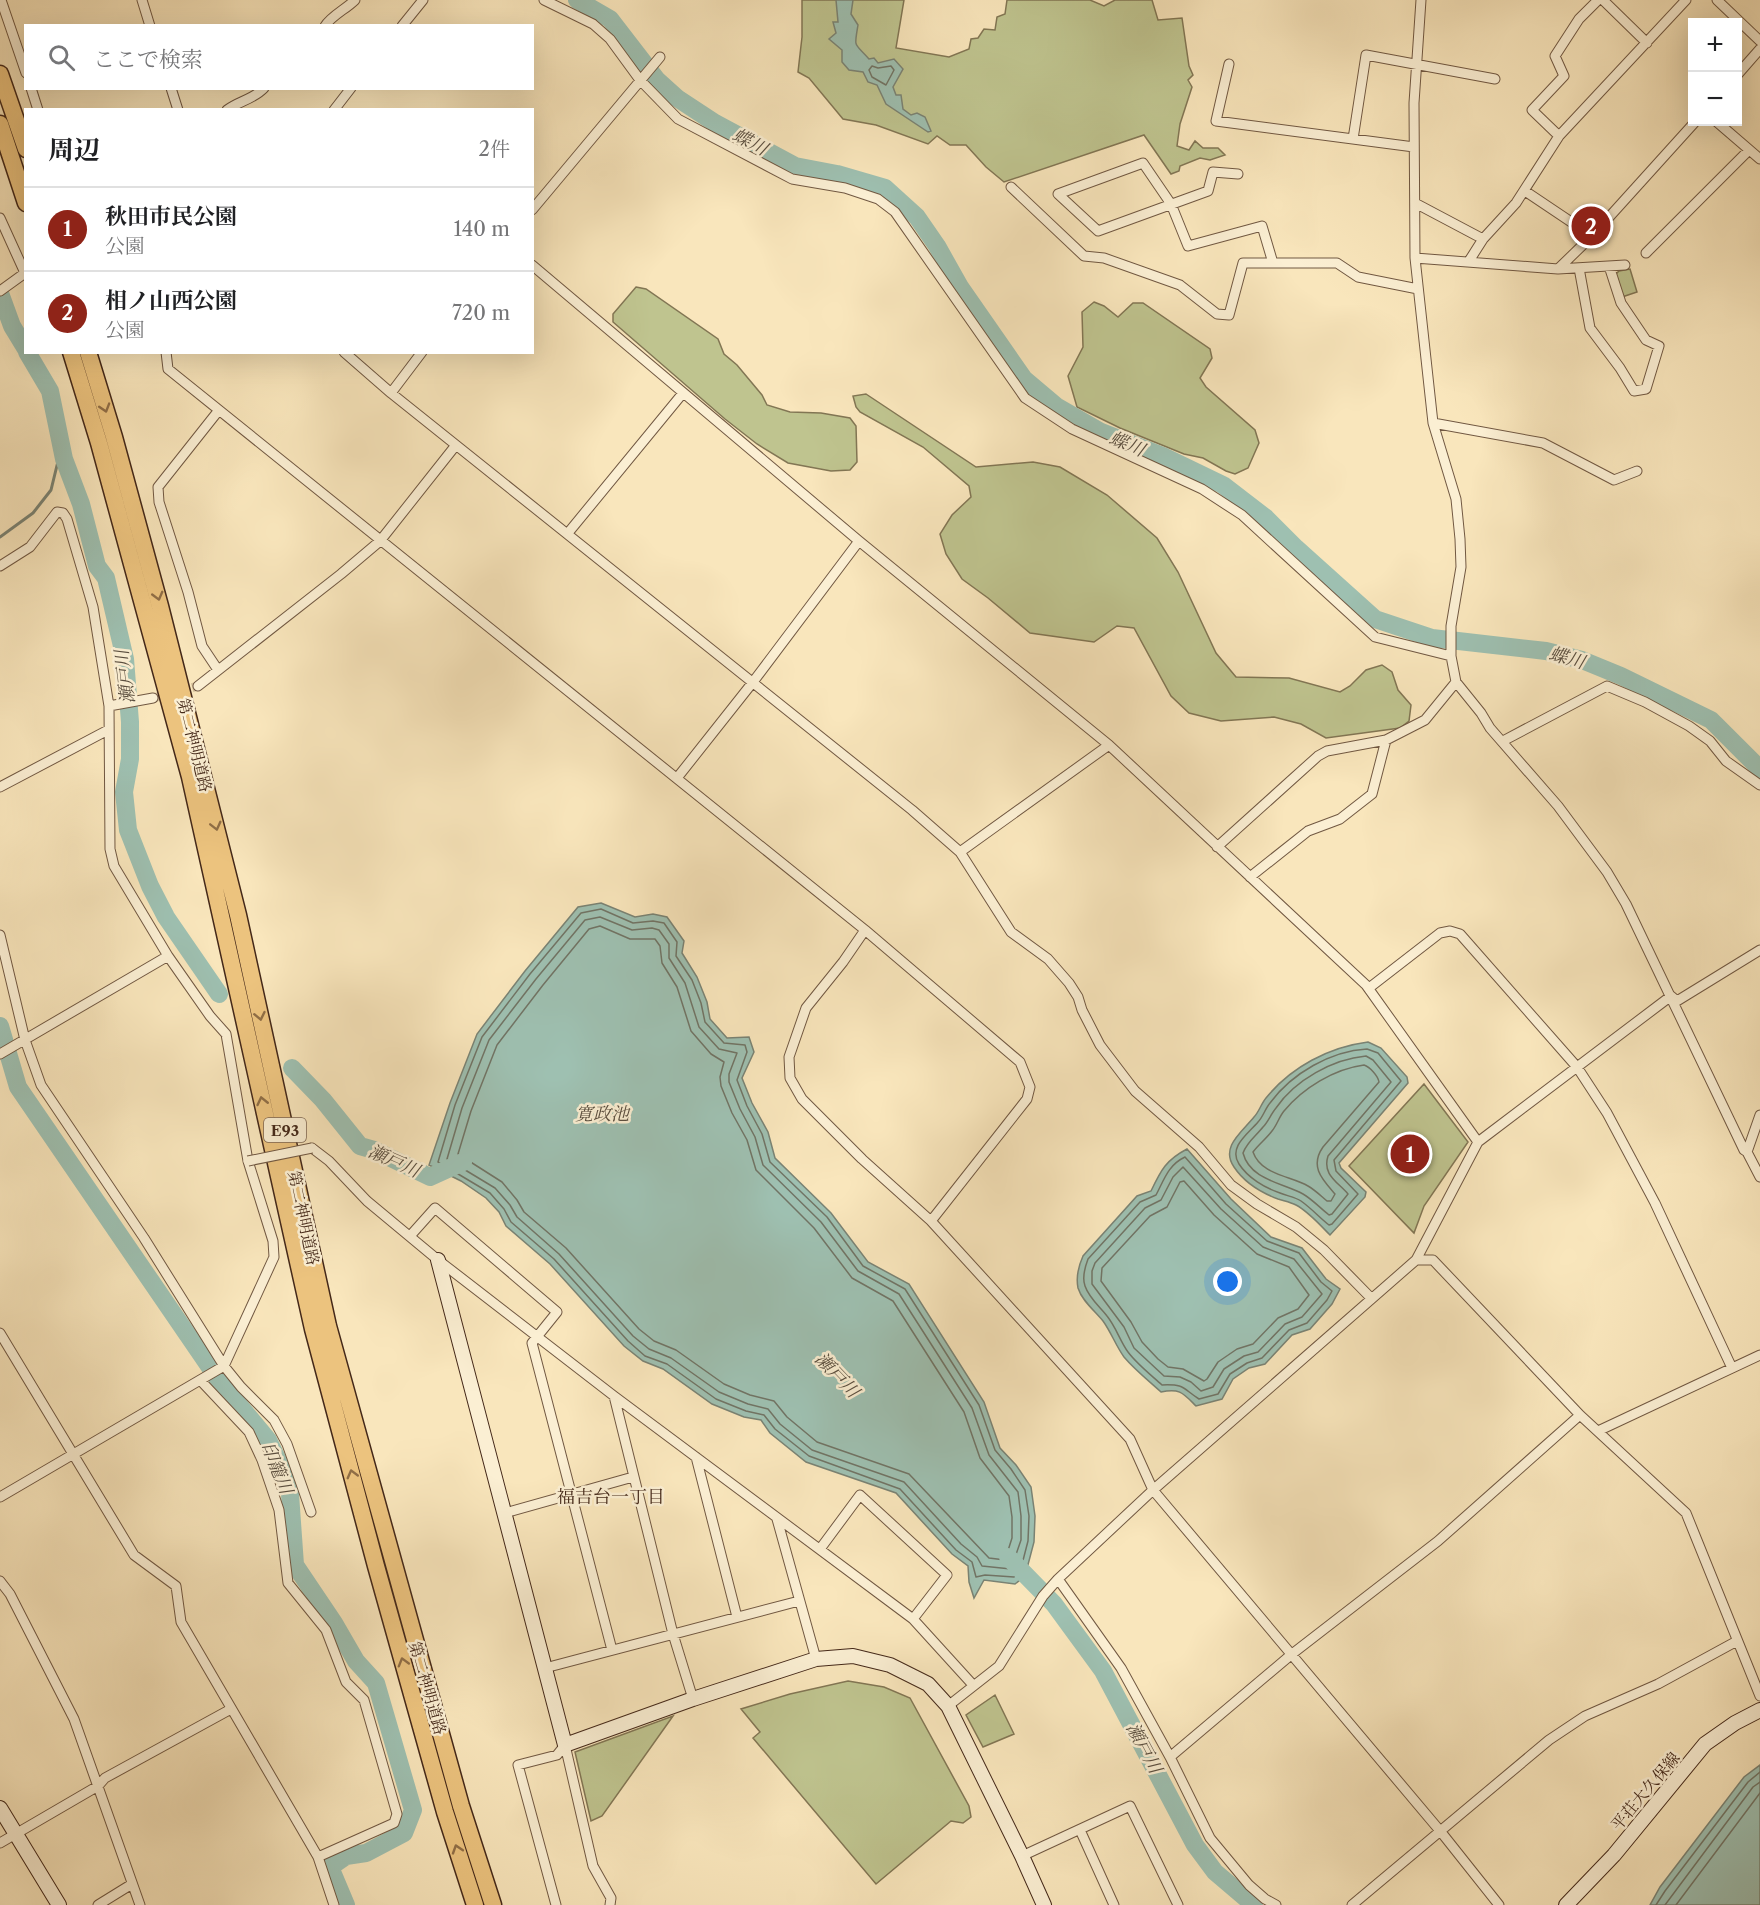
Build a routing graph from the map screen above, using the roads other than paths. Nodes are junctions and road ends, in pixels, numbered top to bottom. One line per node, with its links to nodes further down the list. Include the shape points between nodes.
1 (1, 0): 20 (street)
2 (142, 0): 11 (street)
3 (355, 0): 12 (street)
4 (423, 0): 13 (street)
5 (544, 0): 24 (street, via 593,24 610,39)
6 (1421, 0): 19 (street)
7 (1598, 0): 36 (street, via 1579,19 1555,56 1564,76 1532,110)
8 (1603, 0): 15 (street)
9 (1686, 0): 15 (street)
10 (1717, 0): 14 (street)
11 (149, 24)
12 (326, 24)
13 (404, 24)
14 (1760, 40)
15 (1647, 43): 36 (street)
16 (1760, 49): 21 (street)
17 (660, 57): 24 (street)
18 (1229, 64): 37 (street, via 1216,122)
19 (1416, 65): 23 (street); 37 (street, via 1366,55); 39 (street)
20 (24, 68)
21 (1739, 72)
22 (0, 74): 38 (highway)
23 (1495, 79)
24 (640, 80): 48 (street); 80 (street, via 678,119 733,150 792,179 845,188 878,199 895,212 1025,398 1072,429 1202,489 1242,515 1376,637)
25 (32, 90): 29 (street)
26 (172, 90): 30 (street)
27 (262, 90): 31 (street)
28 (349, 90): 32 (street)
29 (37, 108)
30 (177, 108)
31 (231, 108)
32 (336, 108)
33 (0, 124): 45 (highway)
34 (1691, 126): 50 (street)
35 (1722, 126): 40 (street)
36 (1559, 136): 44 (street)
37 (1353, 140): 39 (street)
38 (24, 143)
39 (1414, 147): 46 (street)
40 (1749, 150): 41 (street); 52 (street)
41 (1760, 159)
42 (1238, 174): 47 (street, via 1213,172 1208,191)
43 (1011, 187): 55 (street, via 1084,256 1104,258 1180,285 1217,314 1229,315 1244,264)
44 (1525, 191): 50 (street); 51 (street)
45 (24, 197)
46 (1415, 203): 51 (street); 53 (street)
47 (1171, 204): 47 (street, via 1143,164 1058,194 1098,231); 55 (street, via 1188,246 1262,226)
48 (534, 208)
49 (0, 218): 61 (street)
50 (1592, 236): 60 (street)
51 (1483, 239): 54 (street)
52 (1646, 253)
53 (1415, 258): 54 (street); 63 (street)
54 (1469, 261): 60 (street)
55 (1273, 263): 63 (street, via 1337,263 1358,277)
56 (1610, 266): 57 (street); 59 (street); 59 (street, via 1621,303 1646,340 1659,345 1646,389 1634,391 1590,328)
57 (1626, 266)
58 (534, 267): 71 (street)
59 (1579, 268): 60 (street)
60 (1558, 269)
61 (24, 271)
62 (24, 274): 64 (street)
63 (1418, 289): 73 (street)
64 (0, 291)
65 (72, 354): 167 (highway, 第二神明道路 / E93, one-way to 65, via 379,1578 313,1329 190,777)
66 (89, 354): 168 (highway, 第二神明道路 / E93, one-way to 168, via 160,606 238,915 328,1326 461,1806)
67 (166, 354): 72 (street, via 168,369)
68 (346, 354): 70 (street)
69 (420, 354): 70 (street)
70 (391, 393): 74 (street)
71 (683, 393): 76 (street); 78 (street)
72 (219, 410): 77 (street); 81 (street, via 158,487 159,502 202,646)
73 (1433, 423): 75 (street, via 1543,443 1614,480); 80 (street, via 1456,499 1460,539 1461,567 1451,626)
74 (456, 445): 76 (street); 77 (street)
75 (1637, 471)
76 (568, 533): 82 (street)
77 (380, 541): 81 (street); 91 (street)
78 (859, 541): 82 (street); 90 (street)
79 (0, 566): 86 (street, via 30,547 57,512 63,513 93,607)
80 (1451, 656): 83 (street)
81 (218, 670): 84 (street)
82 (753, 682): 91 (street); 95 (street)
83 (1456, 682): 88 (street, via 1425,720); 89 (street)
84 (198, 686)
85 (153, 698): 86 (street)
86 (109, 706): 87 (street)
87 (108, 730): 93 (street); 100 (street, via 110,849 114,866)
88 (1386, 740): 94 (street, via 1318,756); 96 (street, via 1372,794 1340,819 1308,831)
89 (1503, 741): 92 (street, via 1607,686 1689,726 1710,741 1726,761); 102 (street, via 1607,872)
90 (1109, 745): 94 (street); 95 (street)
91 (676, 778): 97 (street)
92 (1760, 785)
93 (0, 787)
94 (1217, 847): 96 (street)
95 (960, 852): 115 (street, via 1011,932 1048,959 1069,983 1100,1045 1135,1091 1199,1147 1231,1185 1296,1227)
96 (1250, 877): 101 (street)
97 (866, 930): 111 (street, via 806,1008 789,1057 790,1078 802,1100); 111 (street, via 1020,1062 1030,1087 1027,1099)
98 (0, 935): 103 (street)
99 (1760, 950): 102 (street, via 1677,1001)
100 (168, 956): 103 (street); 109 (street, via 226,1034)
101 (1369, 988): 105 (street, via 1440,933 1460,934); 107 (street)
102 (1671, 996): 105 (street); 108 (street)
103 (25, 1040): 104 (street); 119 (street, via 41,1085)
104 (0, 1054)
105 (1577, 1068): 107 (street); 120 (street, via 1607,1113 1655,1203)
106 (1760, 1115): 108 (street)
107 (1478, 1142): 114 (street)
108 (1747, 1152): 110 (street)
109 (248, 1161): 112 (street, bridge, via 312,1148); 119 (street, via 273,1241 274,1257)
110 (1760, 1177)
111 (931, 1221): 128 (street, via 1130,1439)
112 (410, 1236): 113 (street); 117 (street, via 435,1208 557,1312)
113 (438, 1260): 117 (street); 132 (street)
114 (1416, 1260): 115 (street); 123 (street, via 1433,1260)
115 (1371, 1298): 128 (street)
116 (0, 1333): 125 (street)
117 (538, 1337): 122 (street); 129 (street, via 532,1343)
118 (1760, 1355): 120 (street)
119 (224, 1366): 121 (street); 131 (street, via 274,1420 287,1443)
120 (1732, 1368): 124 (street)
121 (201, 1381): 125 (street); 161 (street, via 249,1432 262,1460 279,1510 288,1583 326,1630 346,1682 364,1700 397,1814 394,1822)
122 (614, 1396): 126 (street); 127 (street)
123 (1581, 1415): 124 (street); 143 (street, via 1438,1541)
124 (1598, 1431): 141 (street, via 1686,1513)
125 (73, 1455): 130 (street); 150 (street, via 134,1555 176,1586 181,1622)
126 (696, 1457): 133 (street); 138 (street)
127 (633, 1477): 129 (street); 140 (street)
128 (1153, 1490): 135 (street); 143 (street)
129 (572, 1494): 132 (street); 142 (street)
130 (0, 1497)
131 (311, 1512)
132 (506, 1513): 145 (street)
133 (777, 1520): 134 (street); 137 (street)
134 (820, 1549): 139 (street); 139 (street, via 860,1495 947,1575)
135 (1058, 1579): 146 (street, via 999,1666); 153 (street, via 1121,1668)
136 (0, 1581): 154 (street, via 74,1719)
137 (799, 1601): 138 (street); 144 (street)
138 (737, 1617): 140 (street)
139 (913, 1619): 146 (street)
140 (673, 1634): 142 (street); 148 (street)
141 (1737, 1641): 147 (street); 157 (street, via 1658,1684 1585,1716 1549,1740)
142 (612, 1650): 145 (street)
143 (1292, 1654): 153 (street); 157 (street)
144 (816, 1659): 148 (street); 149 (street, via 853,1656 890,1665 928,1684)
145 (545, 1668): 152 (street)
146 (974, 1685): 149 (street)
147 (1760, 1696)
148 (693, 1699): 152 (street)
149 (948, 1706): 160 (street)
150 (231, 1709): 154 (street, via 105,1778); 161 (street)
151 (1760, 1710): 177 (street, 平荘大久保線, via 1705,1744 1614,1855)
152 (565, 1745): 169 (street, via 557,1755 518,1765); 170 (street, via 594,1866 611,1898)
153 (1170, 1757): 174 (street, via 1210,1838 1249,1885)
154 (98, 1786): 158 (street); 162 (street)
155 (0, 1808): 158 (street)
156 (1080, 1830): 160 (street); 172 (street); 173 (street, via 1130,1806)
157 (1441, 1832): 175 (street); 176 (street)
158 (15, 1834): 159 (street); 163 (street)
159 (0, 1843)
160 (1022, 1856): 171 (street)
161 (318, 1857): 166 (street)
162 (132, 1884): 164 (street); 165 (street)
163 (58, 1905)
164 (98, 1905)
165 (140, 1905)
166 (334, 1905)
167 (475, 1905)
168 (493, 1905)
169 (556, 1905)
170 (610, 1905)
171 (1044, 1905)
172 (1114, 1905)
173 (1178, 1905)
174 (1276, 1905)
175 (1352, 1905)
176 (1499, 1905)
177 (1566, 1905)

